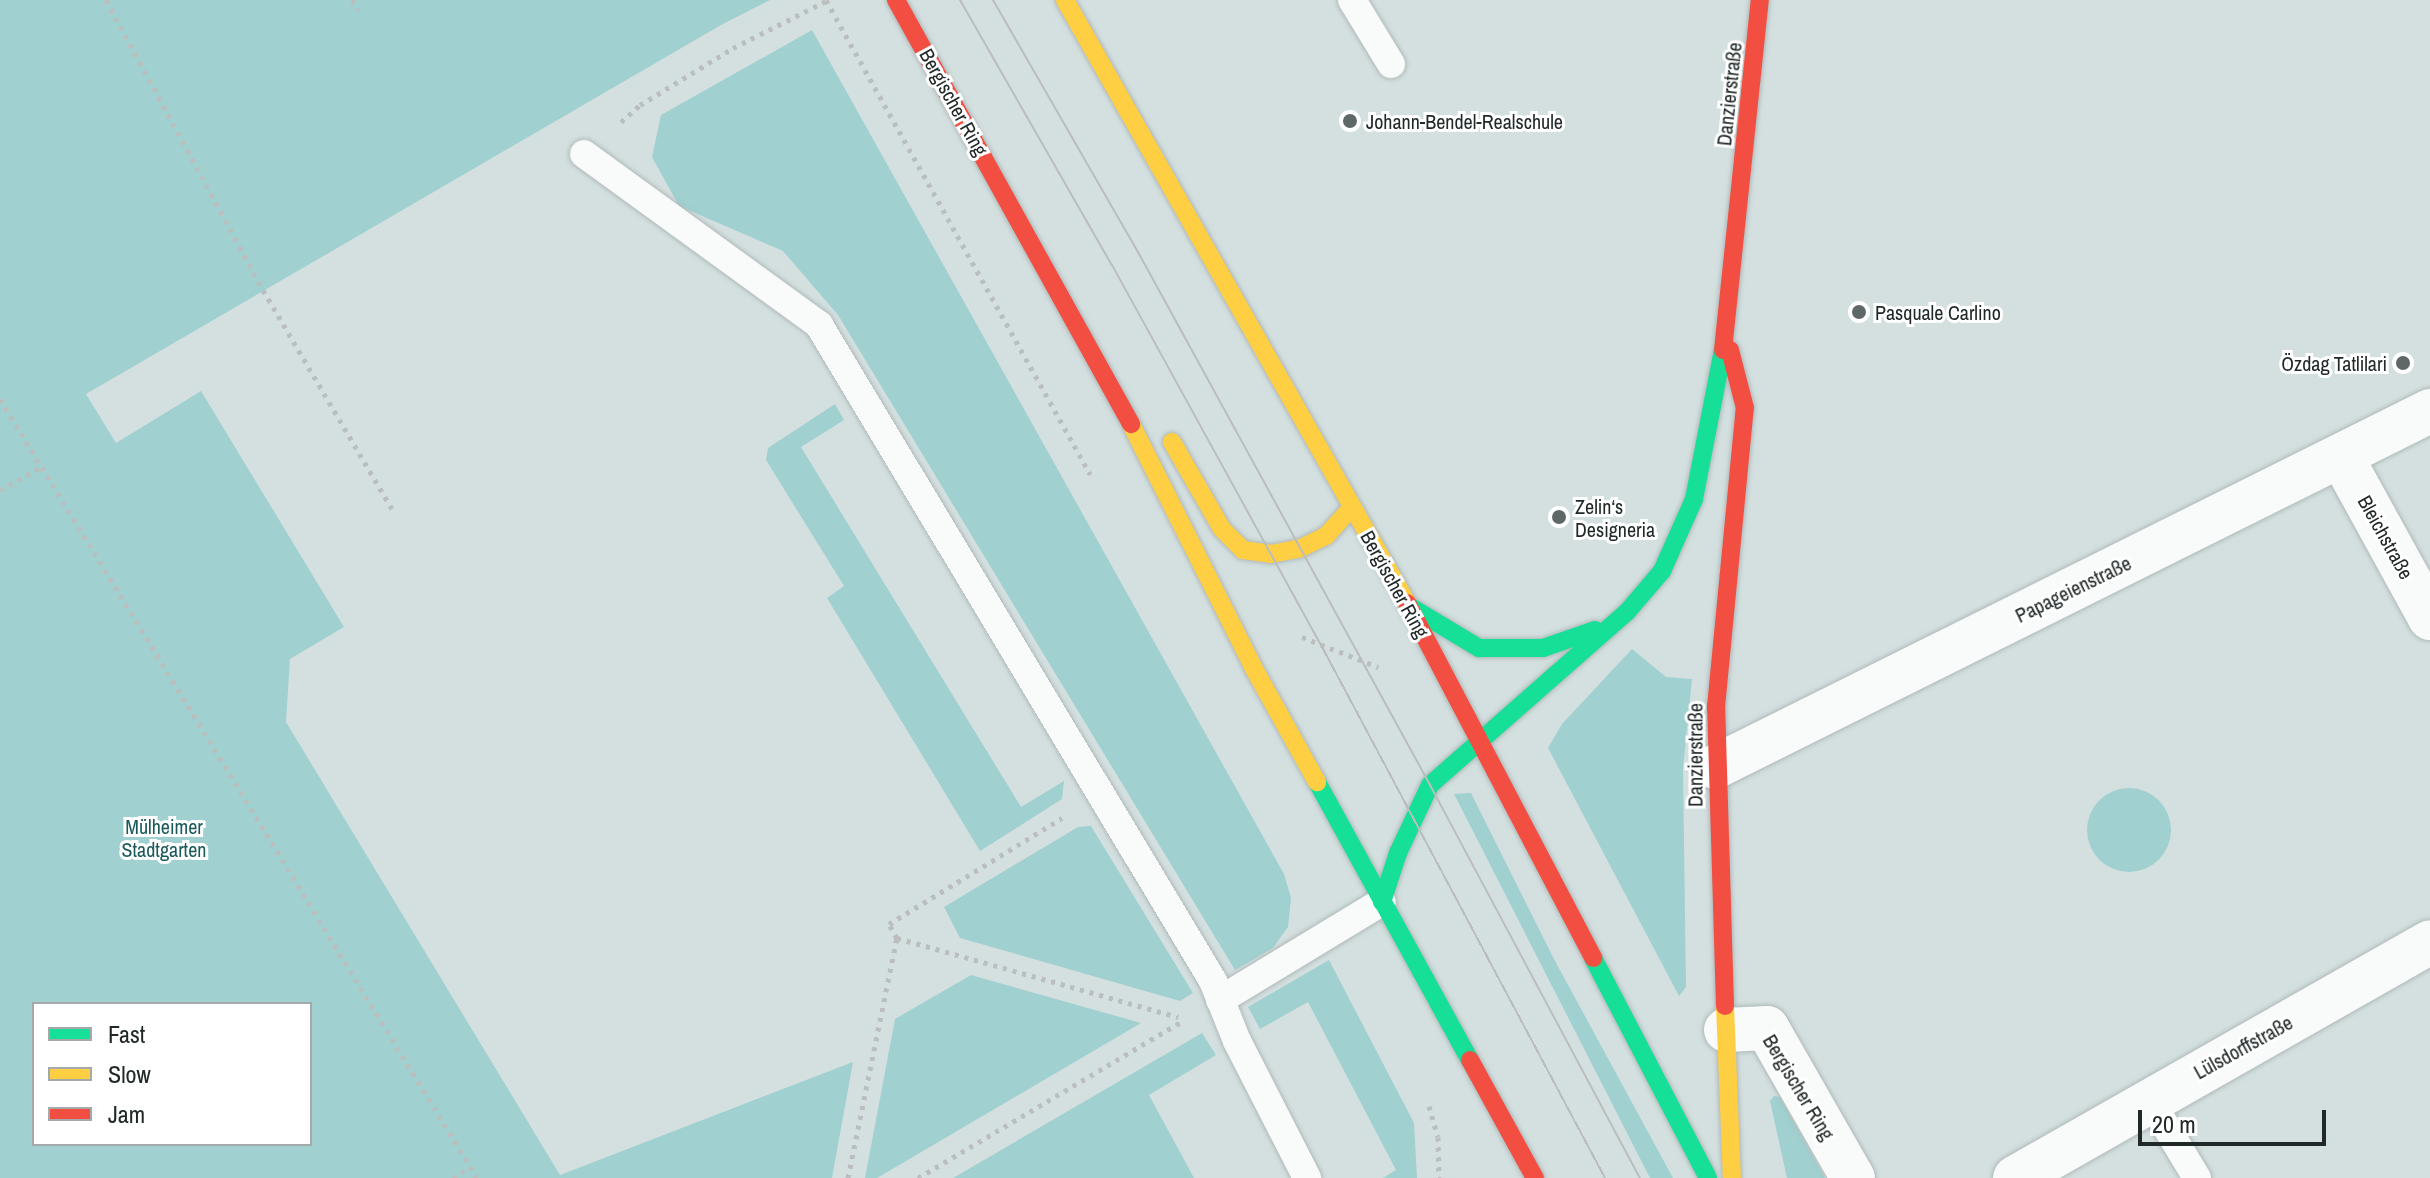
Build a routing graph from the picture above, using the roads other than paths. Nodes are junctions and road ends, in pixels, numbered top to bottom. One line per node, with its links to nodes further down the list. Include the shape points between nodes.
1 (896, 0): 8 (main road, Bergischer Ring)
2 (1065, 0): 13 (main road, Bergischer Ring)
3 (1352, 0): 5 (lane)
4 (1760, 0): 7 (main road, Danzierstraße)
5 (1391, 64)
6 (584, 154): 21 (lane, via 819,325 1102,793)
7 (1726, 336): 16 (main road, Danzierstraße, via 1694,499 1662,571); 18 (main road, Danzierstraße, via 1745,408)
8 (1105, 372): 9 (main road); 19 (main road, Bergischer Ring, via 1253,667)
9 (1138, 401)
10 (2430, 411): 12 (street, Papageienstraße)
11 (1160, 420): 13 (main road, via 1222,529 1243,550 1271,554 1301,548 1326,536)
12 (2341, 456): 15 (street, Bleichstraße); 18 (street, Papageienstraße)
13 (1352, 507): 14 (main road, Bergischer Ring)
14 (1409, 606): 16 (main road, via 1479,648 1543,648); 17 (main road, Bergischer Ring)
15 (2430, 618)
16 (1613, 624): 17 (main road, Danzierstraße)
17 (1479, 740): 19 (main road, Danzierstraße, via 1430,785); 26 (main road, Bergischer Ring)
18 (1715, 767): 22 (main road, Danzierstraße)
19 (1382, 902): 21 (lane); 25 (main road)
20 (2430, 942): 23 (street, Lülsdorffstraße)
21 (1220, 1000): 24 (lane)
22 (1726, 1030): 27 (main road, Danzierstraße); 28 (street, Bergischer Ring, via 1767,1028)
23 (2150, 1100): 29 (street, Lülsdorffstraße); 30 (lane)
24 (1307, 1178)
25 (1535, 1178)
26 (1708, 1178)
27 (1732, 1178)
28 (1853, 1178)
29 (2015, 1178)
30 (2197, 1178)

